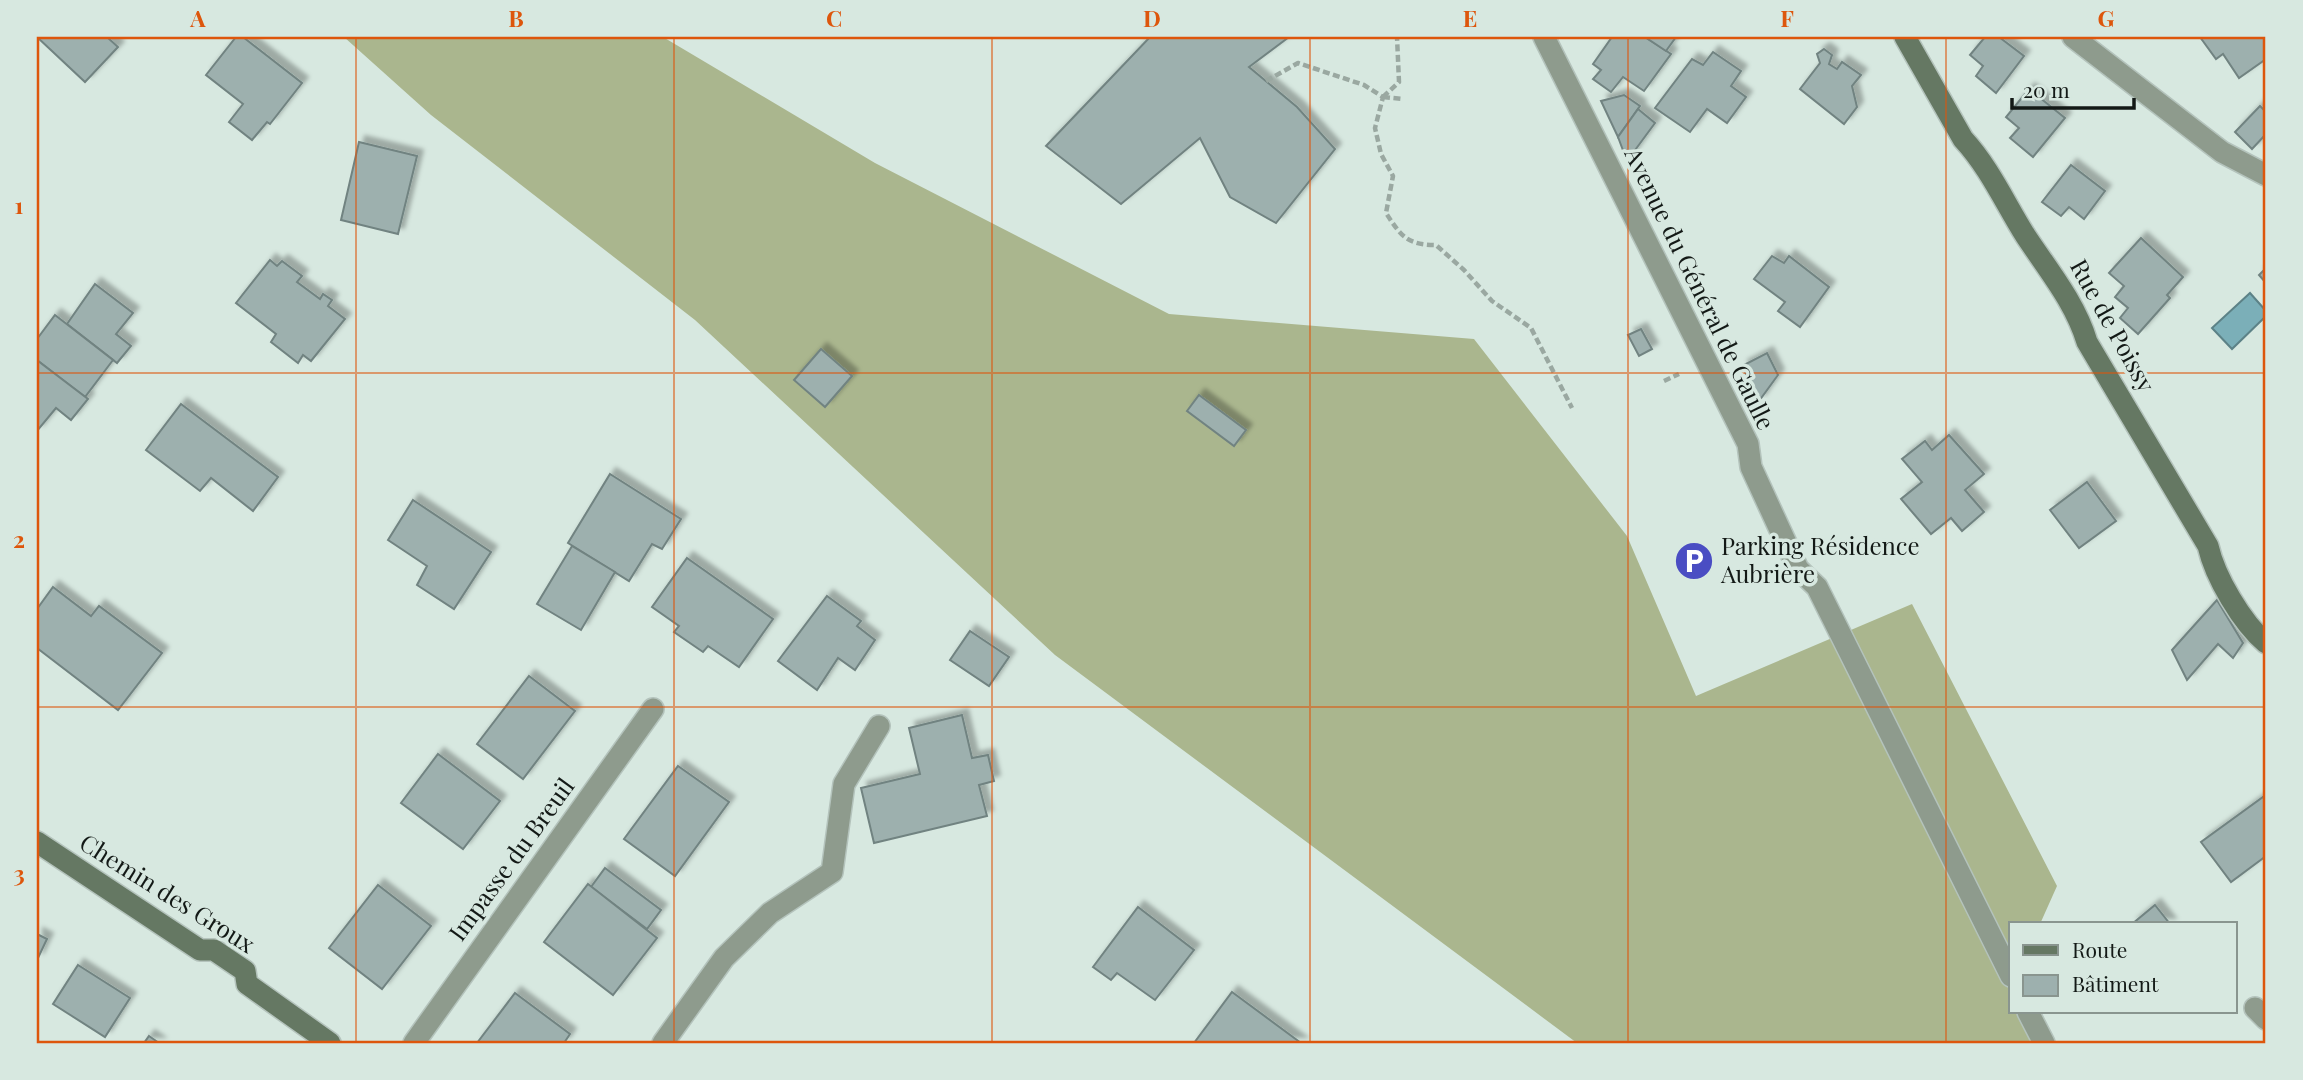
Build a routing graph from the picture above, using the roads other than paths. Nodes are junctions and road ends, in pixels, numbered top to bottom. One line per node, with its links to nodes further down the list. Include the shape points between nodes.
1 (1544, 37): 9 (street, Avenue du Général de Gaulle, via 1748,444 1751,467 1798,569 1817,587)
2 (1905, 37): 5 (street, Rue de Poissy, via 1963,139 2045,259 2082,324 2087,342 2208,546 2249,629)
3 (2073, 37): 4 (street, via 2222,152)
4 (2266, 176)
5 (2266, 643)
6 (653, 709): 12 (street, Impasse du Breuil)
7 (878, 726): 13 (street, via 844,784 832,872 770,913 724,958)
8 (37, 842): 11 (street, Chemin des Groux, via 200,950 214,950 245,971 247,984)
9 (2009, 972)
10 (2029, 1014): 14 (street)
11 (330, 1043)
12 (414, 1043)
13 (663, 1043)
14 (2044, 1043)

